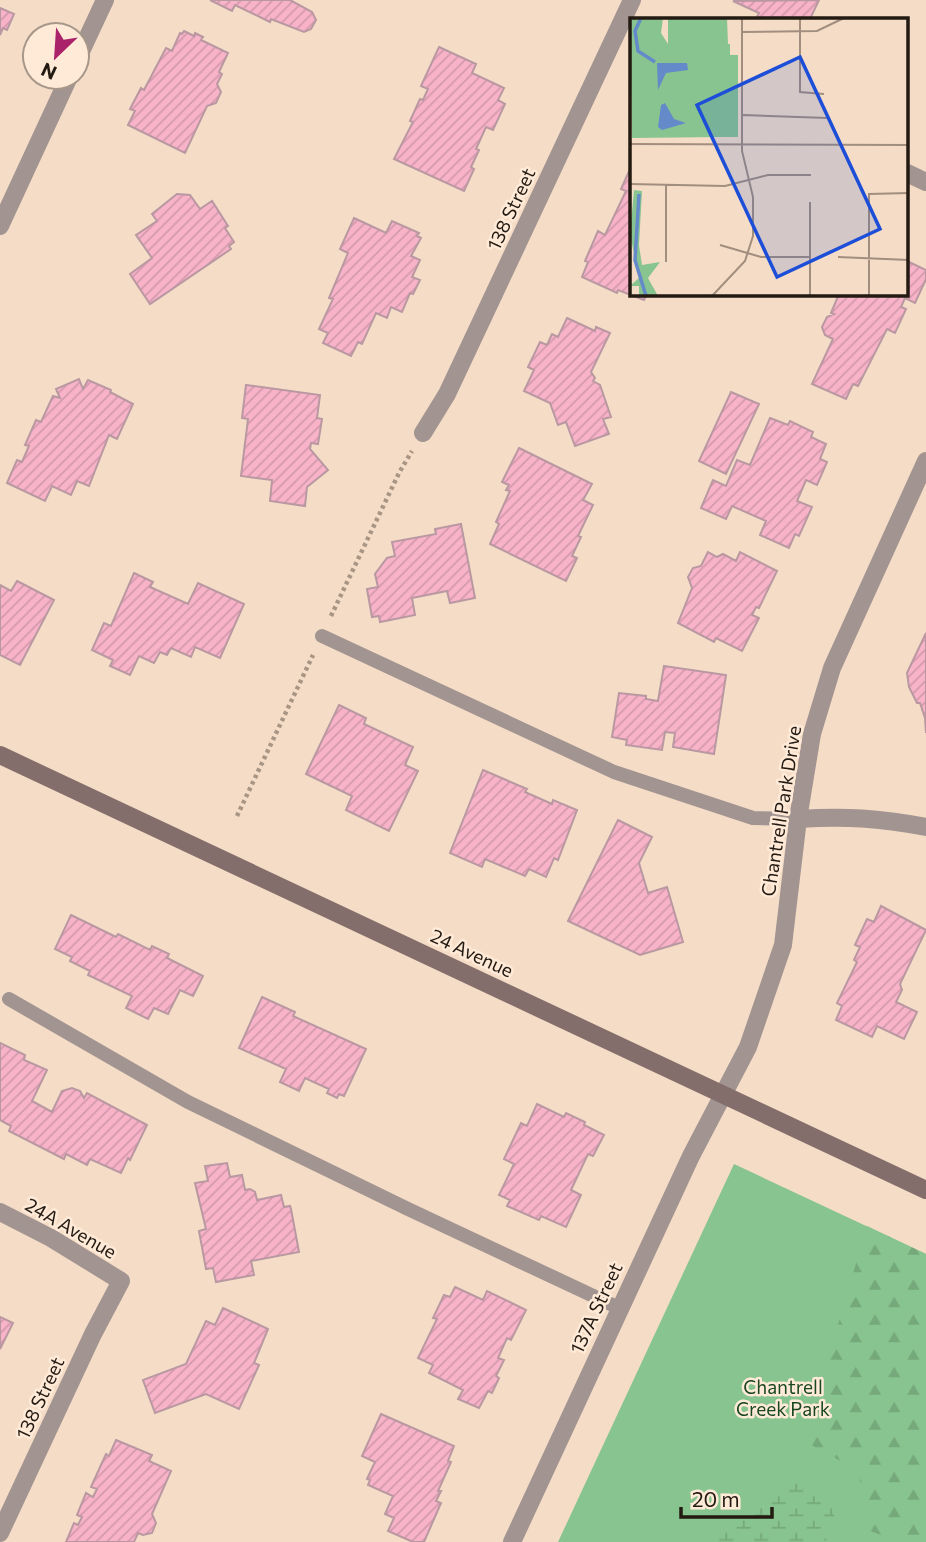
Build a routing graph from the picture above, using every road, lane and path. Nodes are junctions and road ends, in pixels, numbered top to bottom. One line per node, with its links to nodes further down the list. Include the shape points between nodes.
1 (105, 0): 3 (street)
2 (632, 0): 4 (street, 138 Street)
3 (91, 30)
4 (624, 39): 9 (street, 138 Street, via 447,394)
5 (63, 91): 8 (street)
6 (908, 173): 7 (street)
7 (926, 182)
8 (0, 226)
9 (423, 433)
10 (926, 461): 13 (street, Chantrell Park Drive, via 832,668 812,734)
11 (322, 636): 13 (lane, via 614,772 753,818)
12 (0, 755): 16 (main road, 24 Avenue)
13 (798, 819): 14 (street, via 883,818); 16 (street, Chantrell Park Drive, via 783,946 748,1047)
14 (926, 827)
15 (9, 999): 20 (lane, via 188,1102)
16 (723, 1094): 17 (main road, 24 Avenue); 20 (street, 137A Street)
17 (926, 1190)
18 (0, 1212): 19 (street, 24A Avenue)
19 (121, 1281): 21 (street, 138 Street)
20 (619, 1308): 22 (street, 137A Street)
21 (0, 1533)
22 (512, 1542)

